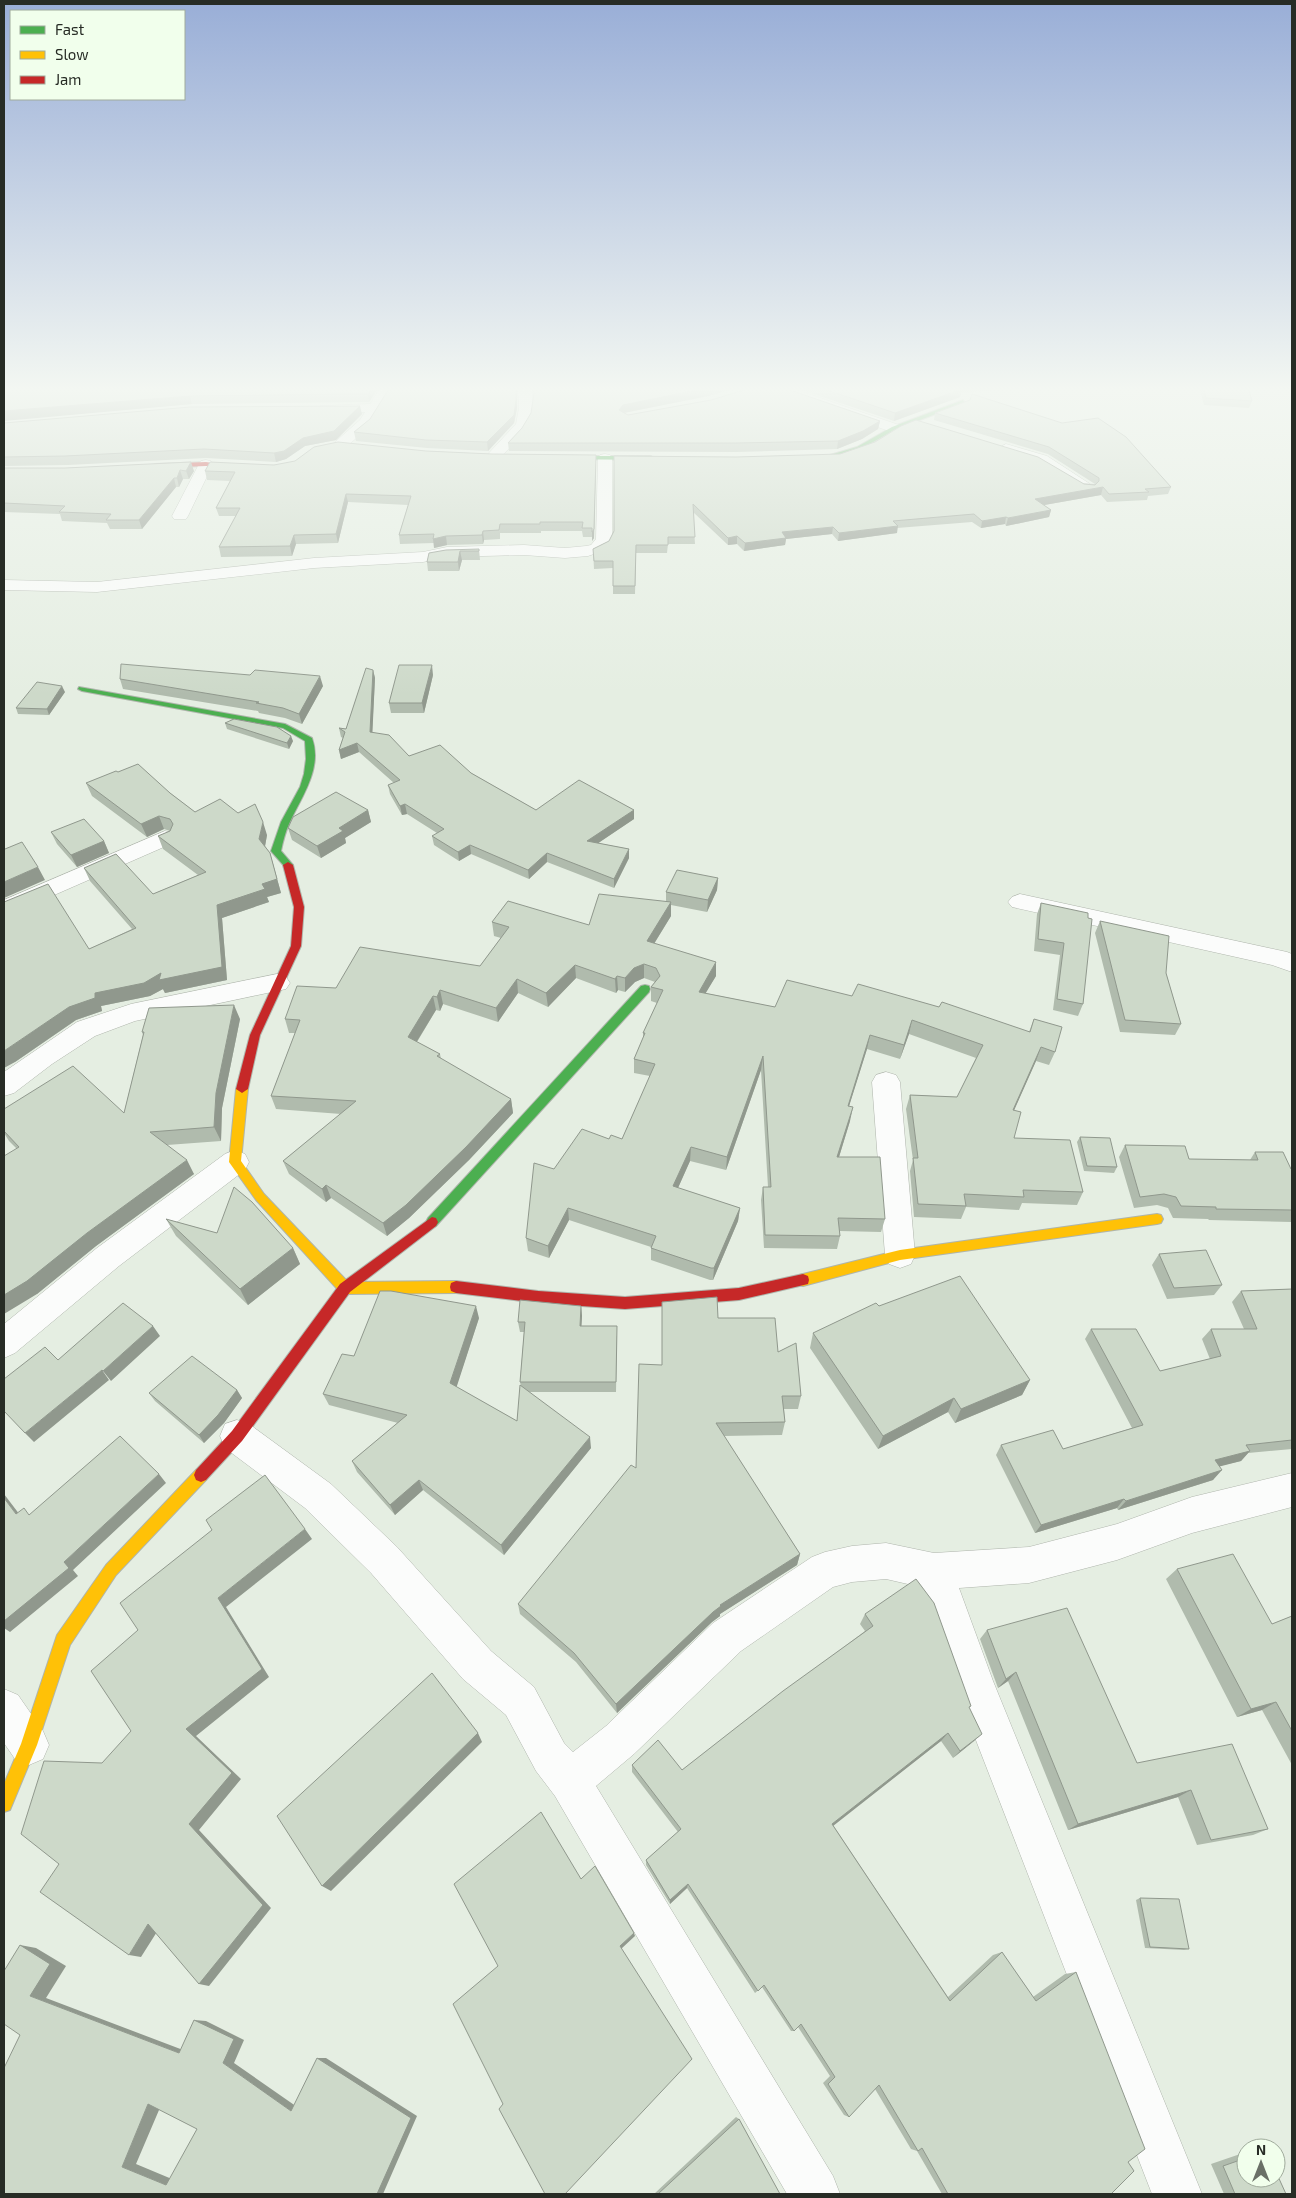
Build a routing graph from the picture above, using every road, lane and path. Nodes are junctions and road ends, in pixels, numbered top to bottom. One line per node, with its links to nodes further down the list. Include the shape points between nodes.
1 (193, 490): 3 (street)
2 (605, 490): 4 (street, via 604,539 602,544 588,552 447,552 414,558 314,563 97,586)
3 (180, 516)
4 (4, 585)
5 (82, 689): 10 (street, via 285,726 309,740 312,757 305,790 278,835 276,851 287,863 299,907 296,946)
6 (165, 838): 8 (street)
7 (1020, 902): 9 (street, via 1175,934)
8 (4, 909)
9 (1292, 964)
10 (277, 983): 13 (street, via 131,1013 86,1029); 14 (street, via 255,1035 240,1096)
11 (645, 989): 17 (street, via 438,1216)
12 (886, 1082): 16 (street)
13 (4, 1086)
14 (235, 1162): 17 (street, via 260,1197); 18 (street, via 108,1257)
15 (1157, 1219): 16 (street)
16 (900, 1255): 17 (street, via 739,1294 625,1303 538,1298 462,1287)
17 (345, 1288): 19 (street)
18 (4, 1343)
19 (237, 1436): 23 (street, via 111,1570 63,1641); 24 (street, via 318,1496 384,1560 477,1665 520,1700 550,1757)
20 (1292, 1490): 21 (street, via 1192,1515 1117,1542 1029,1565)
21 (934, 1571): 24 (street, via 886,1561 825,1570 727,1637 620,1740); 27 (street, via 973,1681)
22 (4, 1709): 23 (street)
23 (29, 1745): 25 (street)
24 (570, 1781): 26 (street)
25 (4, 1804)
26 (815, 2194)
27 (1177, 2194)

